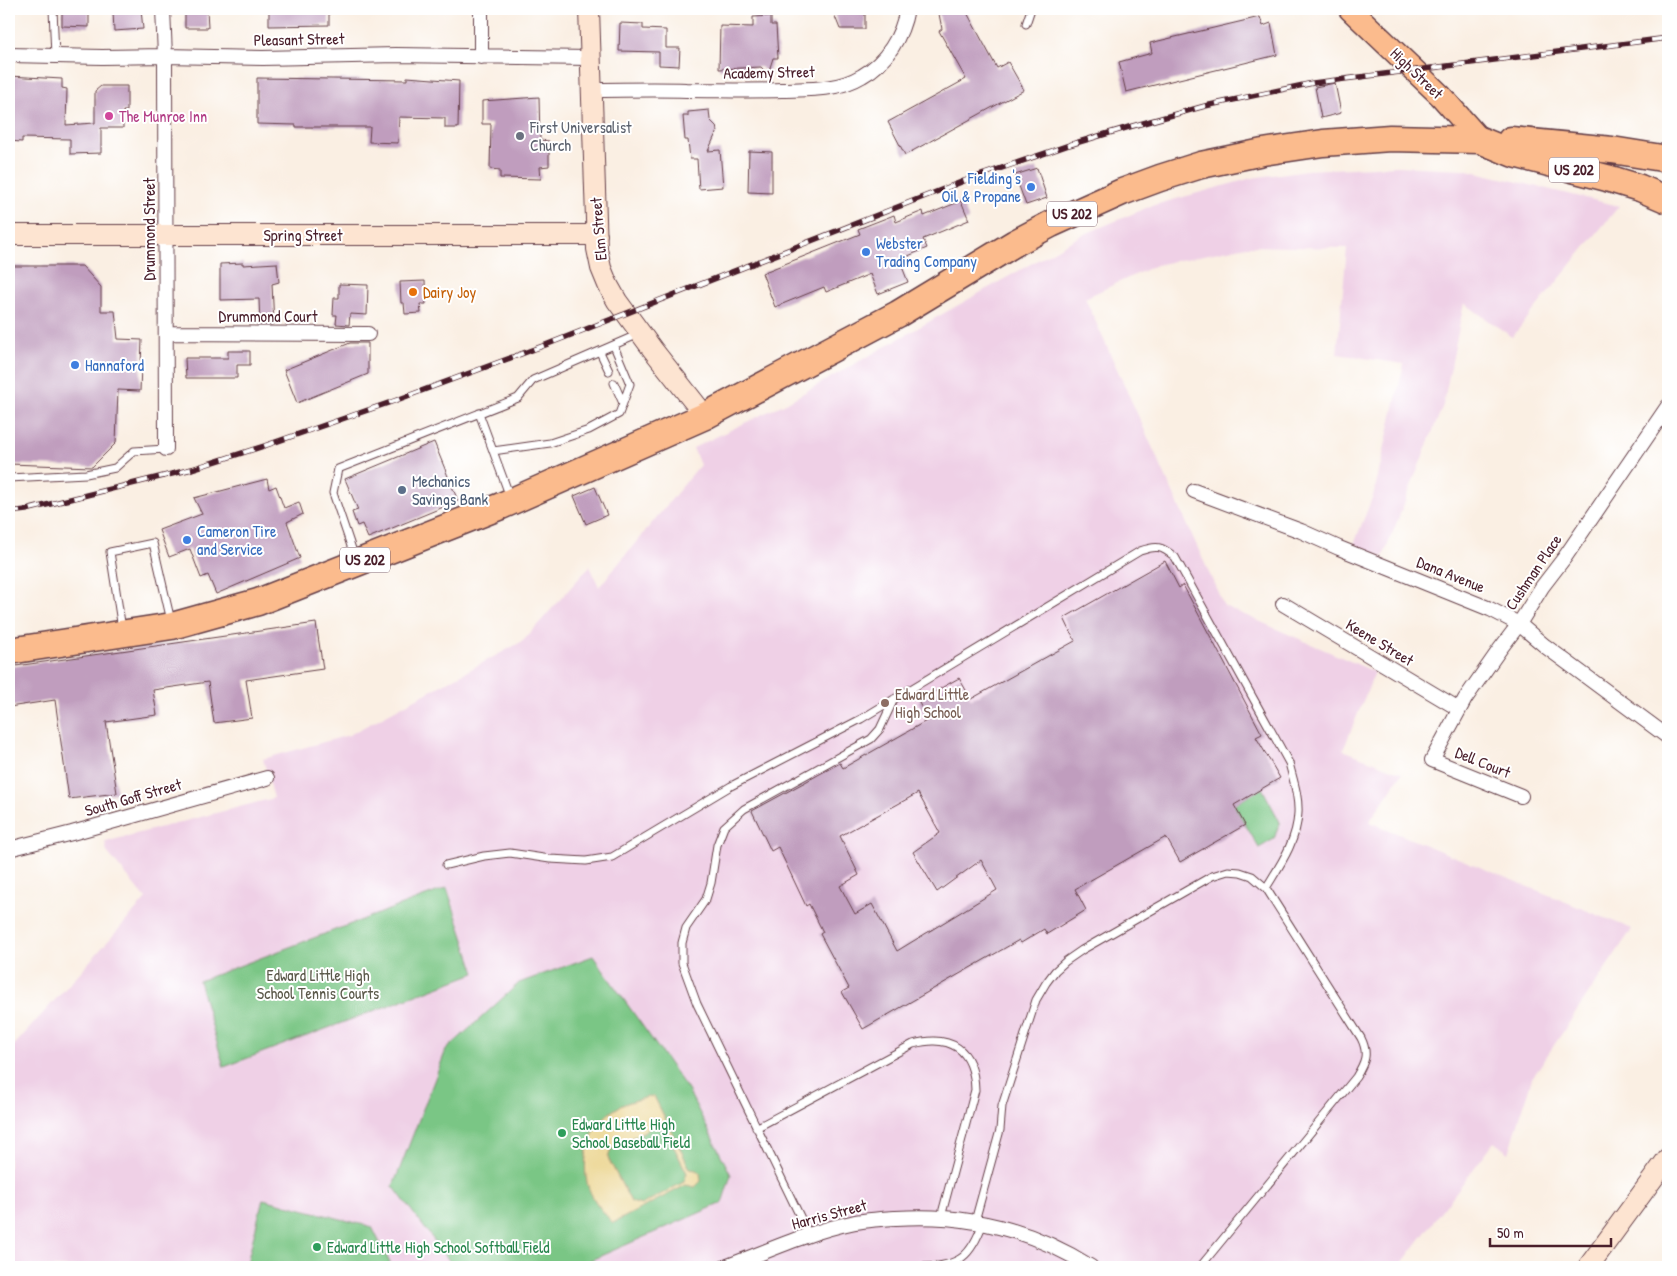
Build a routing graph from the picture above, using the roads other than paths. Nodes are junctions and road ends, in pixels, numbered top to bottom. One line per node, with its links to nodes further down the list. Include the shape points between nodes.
1 (53, 9): 10 (lane)
2 (163, 9): 11 (street, Drummond Street)
3 (481, 9): 12 (street)
4 (589, 9): 13 (street, Elm Street)
5 (907, 9): 14 (street, Academy Street, via 901,32 881,61 862,76 832,87 750,91)
6 (1031, 9): 8 (lane)
7 (1350, 9): 15 (main road, High Street, via 1441,96)
8 (1026, 24)
9 (9, 55): 10 (street, Pleasant Street)
10 (55, 56): 11 (street, Pleasant Street)
11 (165, 56): 12 (street, Pleasant Street); 19 (street, Drummond Street)
12 (481, 57): 13 (street, Pleasant Street)
13 (590, 58): 14 (street, Elm Street)
14 (591, 90): 20 (street, Elm Street)
15 (1480, 140): 16 (highway, US 202, via 1514,140); 17 (highway, US 202, via 1514,154 1607,178); 31 (highway, US 202, via 1390,138 1323,143 1202,165 1160,178 1051,224 898,314)
16 (1668, 159)
17 (1668, 200)
18 (9, 235): 19 (street, Spring Street)
19 (166, 235): 20 (street, Spring Street); 21 (street, Drummond Street)
20 (597, 235): 23 (street, Elm Street, via 600,262 608,285)
21 (167, 333): 22 (street, Drummond Court); 32 (street, Drummond Street)
22 (368, 334)
23 (640, 334): 24 (lane); 31 (street, Elm Street)
24 (614, 346): 25 (lane); 28 (lane, via 630,384)
25 (600, 352): 26 (lane); 30 (lane, via 533,380 518,398)
26 (609, 371)
27 (614, 383): 28 (lane)
28 (622, 401): 33 (lane, via 619,414 589,430 550,443)
29 (1668, 406): 39 (street, Cushman Place)
30 (479, 413): 33 (lane); 37 (lane, via 338,469 332,493)
31 (705, 416): 36 (highway, US 202)
32 (166, 449): 34 (lane, via 134,451 116,468 86,474)
33 (493, 451): 36 (lane)
34 (9, 478)
35 (1194, 491): 39 (street, Dana Avenue, via 1301,530)
36 (512, 502): 37 (highway, US 202)
37 (357, 563): 40 (highway, US 202, via 258,602)
38 (1283, 604): 44 (street, Keene Street)
39 (1519, 624): 44 (street, Cushman Place); 45 (street, Dana Avenue)
40 (172, 626): 41 (highway, US 202); 41 (lane, via 153,543 110,552)
41 (123, 634): 42 (highway, US 202)
42 (9, 651)
43 (895, 698): 50 (lane, via 732,786 612,857 586,861 510,853); 51 (lane, via 1140,551 1153,546 1165,548 1175,556 1289,763 1299,812 1296,830 1288,852); 52 (lane, via 872,739 744,809 724,827 706,899 686,928 682,963 688,981)
44 (1460, 710): 46 (street, Cushman Place)
45 (1668, 737)
46 (1432, 760): 48 (street, Dell Court)
47 (267, 778): 49 (street, South Goff Street)
48 (1522, 796)
49 (9, 849)
50 (446, 864)
51 (1266, 888): 55 (lane, via 1252,876 1240,872 1228,871 1212,876 1066,961 1046,983 1036,1000 1002,1106 1000,1130); 60 (lane, via 1366,1048 1366,1057 1356,1077)
52 (756, 1128): 54 (lane, via 913,1044 939,1040 951,1044 970,1062 975,1090); 56 (lane)
53 (1668, 1158): 61 (street)
54 (941, 1217): 55 (street, Harris Street); 56 (street, Harris Street, via 859,1222)
55 (979, 1221): 58 (lane, via 976,1241 968,1254 941,1266); 59 (street, Harris Street, via 1040,1240)
56 (809, 1236): 57 (street, Harris Street)
57 (725, 1267)
58 (924, 1267)
59 (1091, 1267)
60 (1200, 1267)
61 (1588, 1267)

